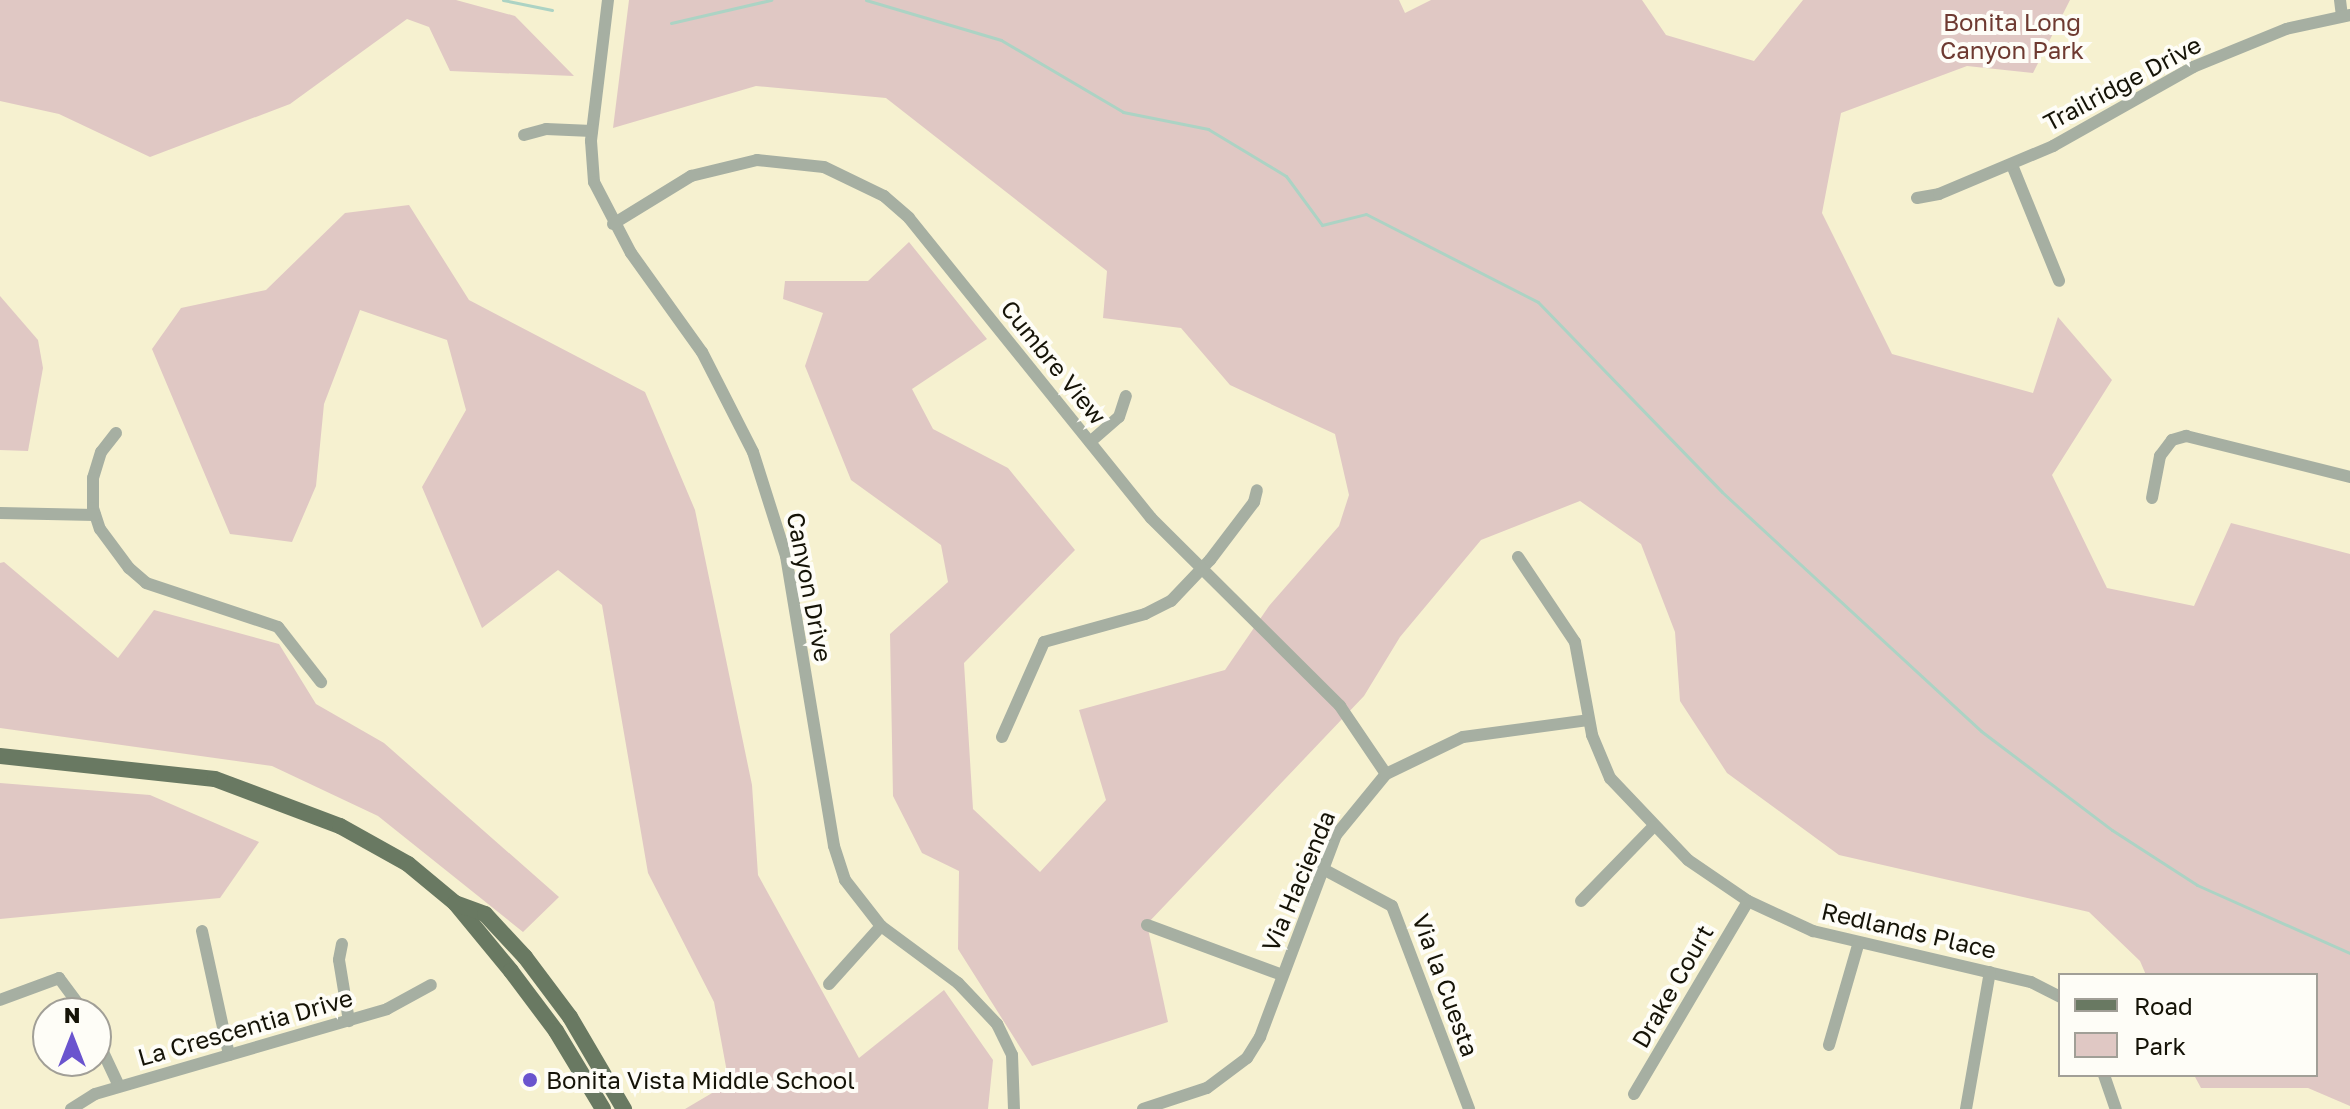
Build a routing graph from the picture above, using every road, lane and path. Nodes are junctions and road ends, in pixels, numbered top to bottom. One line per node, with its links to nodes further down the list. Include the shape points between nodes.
1 (608, 0): 4 (street, Canyon Drive)
2 (2340, 0): 3 (street)
3 (2346, 16): 6 (street, Trailridge Drive, via 2286,29 2178,73)
4 (592, 131): 5 (street, via 546,129); 8 (street, Canyon Drive, via 594,182)
5 (524, 135)
6 (2012, 165): 7 (street, Trailridge Drive); 9 (street)
7 (1917, 198)
8 (613, 224): 12 (street, Cumbre View, via 691,176 740,162 807,163 855,179 909,218); 31 (street, Canyon Drive, via 702,352 753,452 787,561 834,846 845,880)
9 (2059, 281)
10 (1126, 396): 12 (street, via 1119,417)
11 (116, 433): 17 (street, via 101,452 93,478)
12 (1090, 442): 19 (street, Cumbre View, via 1151,518)
13 (2350, 477): 15 (street, via 2186,436 2172,440 2160,456)
14 (1257, 490): 19 (street, via 1254,502)
15 (2152, 498)
16 (0, 513): 17 (street)
17 (95, 515): 20 (street, via 129,568 146,583 278,627)
18 (1518, 557): 21 (street, Redlands Place, via 1575,642)
19 (1202, 570): 22 (street, via 1171,601 1145,614 1044,642); 24 (street, Cumbre View, via 1261,622 1340,706)
20 (321, 682)
21 (1588, 720): 24 (street, Via Hacienda, via 1463,737); 25 (street, Redlands Place, via 1610,778)
22 (1002, 737)
23 (0, 756): 29 (main road, via 171,771 270,796 408,864)
24 (1386, 774): 26 (street, Via Hacienda, via 1350,813)
25 (1653, 827): 27 (street); 28 (street, Redlands Place, via 1697,867)
26 (1323, 869): 36 (street, Via Hacienda); 55 (street, Via la Cuesta, via 1392,906)
27 (1581, 901)
28 (1748, 901): 34 (street, Redlands Place); 48 (street, Drake Court)
29 (455, 903): 51 (main road, via 556,1031); 52 (main road, via 485,914 525,957 570,1017)
30 (1147, 925): 36 (street)
31 (881, 926): 37 (street); 53 (street, Canyon Drive, via 958,983 997,1024 1012,1055)
32 (202, 931): 44 (street)
33 (342, 944): 42 (street, via 339,960)
34 (1858, 945): 35 (street, Redlands Place); 43 (street)
35 (1990, 972): 39 (street, Redlands Place, via 2031,982); 56 (street)
36 (1282, 975): 49 (street, Via Hacienda, via 1247,1058 1207,1088)
37 (829, 984)
38 (431, 985): 42 (street, La Crescentia Drive, via 387,1009)
39 (2058, 996)
40 (73, 997): 41 (street, via 59,978)
41 (0, 1000)
42 (349, 1021): 44 (street, La Crescentia Drive)
43 (1829, 1045)
44 (229, 1055): 47 (street, La Crescentia Drive)
45 (112, 1071): 47 (street)
46 (2105, 1077): 57 (street)
47 (119, 1086): 50 (street, La Crescentia Drive)
48 (1634, 1094)
49 (1173, 1104): 54 (street, Via Hacienda)
50 (71, 1109)
51 (603, 1109)
52 (624, 1109)
53 (1014, 1109)
54 (1143, 1109)
55 (1469, 1109)
56 (1966, 1109)
57 (2116, 1109)

